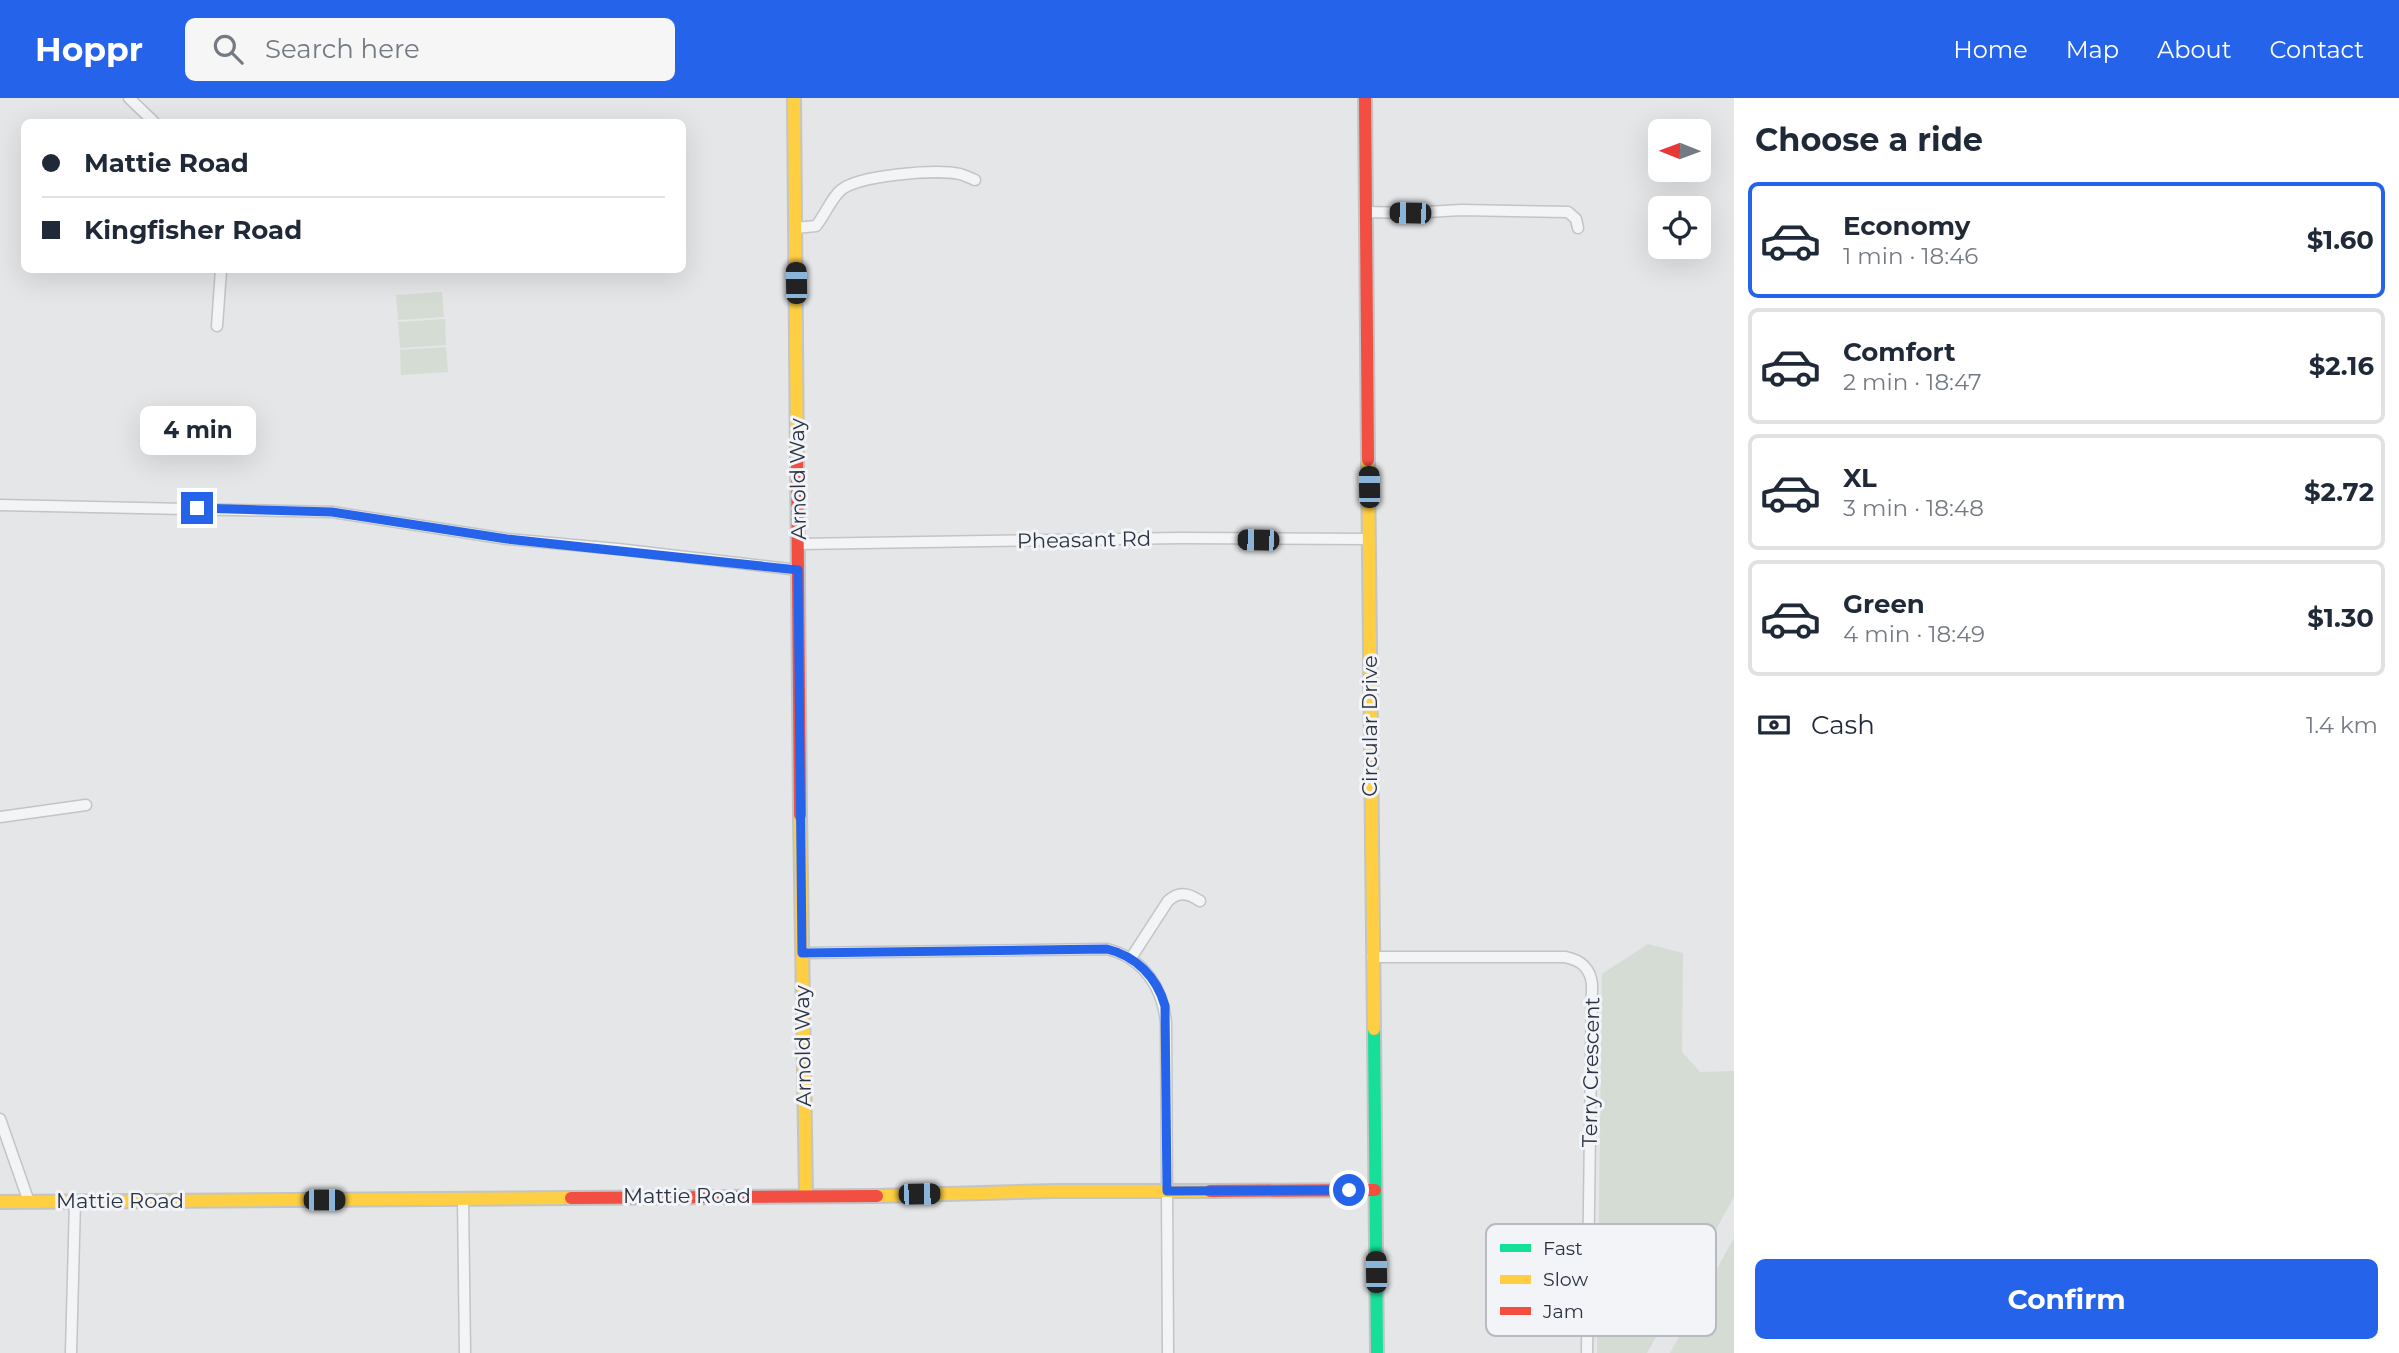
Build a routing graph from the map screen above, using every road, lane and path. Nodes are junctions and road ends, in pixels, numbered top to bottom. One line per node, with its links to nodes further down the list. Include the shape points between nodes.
1 (129, 98): 4 (street)
2 (794, 98): 7 (street, Arnold Way)
3 (1365, 98): 6 (street, Circular Drive)
4 (151, 119)
5 (975, 180): 7 (street, via 960,174 874,177 848,184 838,192 816,226)
6 (1366, 212): 8 (street, via 1569,212); 12 (street, Circular Drive)
7 (795, 228): 13 (street, Arnold Way)
8 (1578, 228)
9 (221, 273): 10 (street)
10 (217, 326)
11 (0, 505): 14 (street, via 332,512 507,539)
12 (1369, 539): 13 (street, Pheasant Rd); 19 (street, Circular Drive)
13 (799, 544): 14 (street, Arnold Way)
14 (798, 570): 18 (street, Arnold Way)
15 (86, 805): 16 (street)
16 (0, 817)
17 (1200, 901): 20 (street, via 1176,894)
18 (802, 953): 20 (street, via 1107,949); 24 (street, Arnold Way)
19 (1372, 957): 22 (street, Circular Drive); 29 (street, Terry Crescent, via 1565,957 1589,971)
20 (1131, 958): 23 (street, via 1147,972 1165,1006)
21 (0, 1119): 28 (street)
22 (1375, 1190): 23 (street, Mattie Road); 33 (street, Circular Drive)
23 (1167, 1191): 24 (street, Mattie Road); 32 (street)
24 (806, 1195): 25 (street, Mattie Road)
25 (463, 1199): 26 (street, Mattie Road); 31 (street)
26 (75, 1201): 28 (street, Mattie Road); 30 (street)
27 (0, 1202): 28 (street, Mattie Road)
28 (29, 1202)
29 (1589, 1224)
30 (71, 1353)
31 (465, 1353)
32 (1168, 1353)
33 (1377, 1353)

